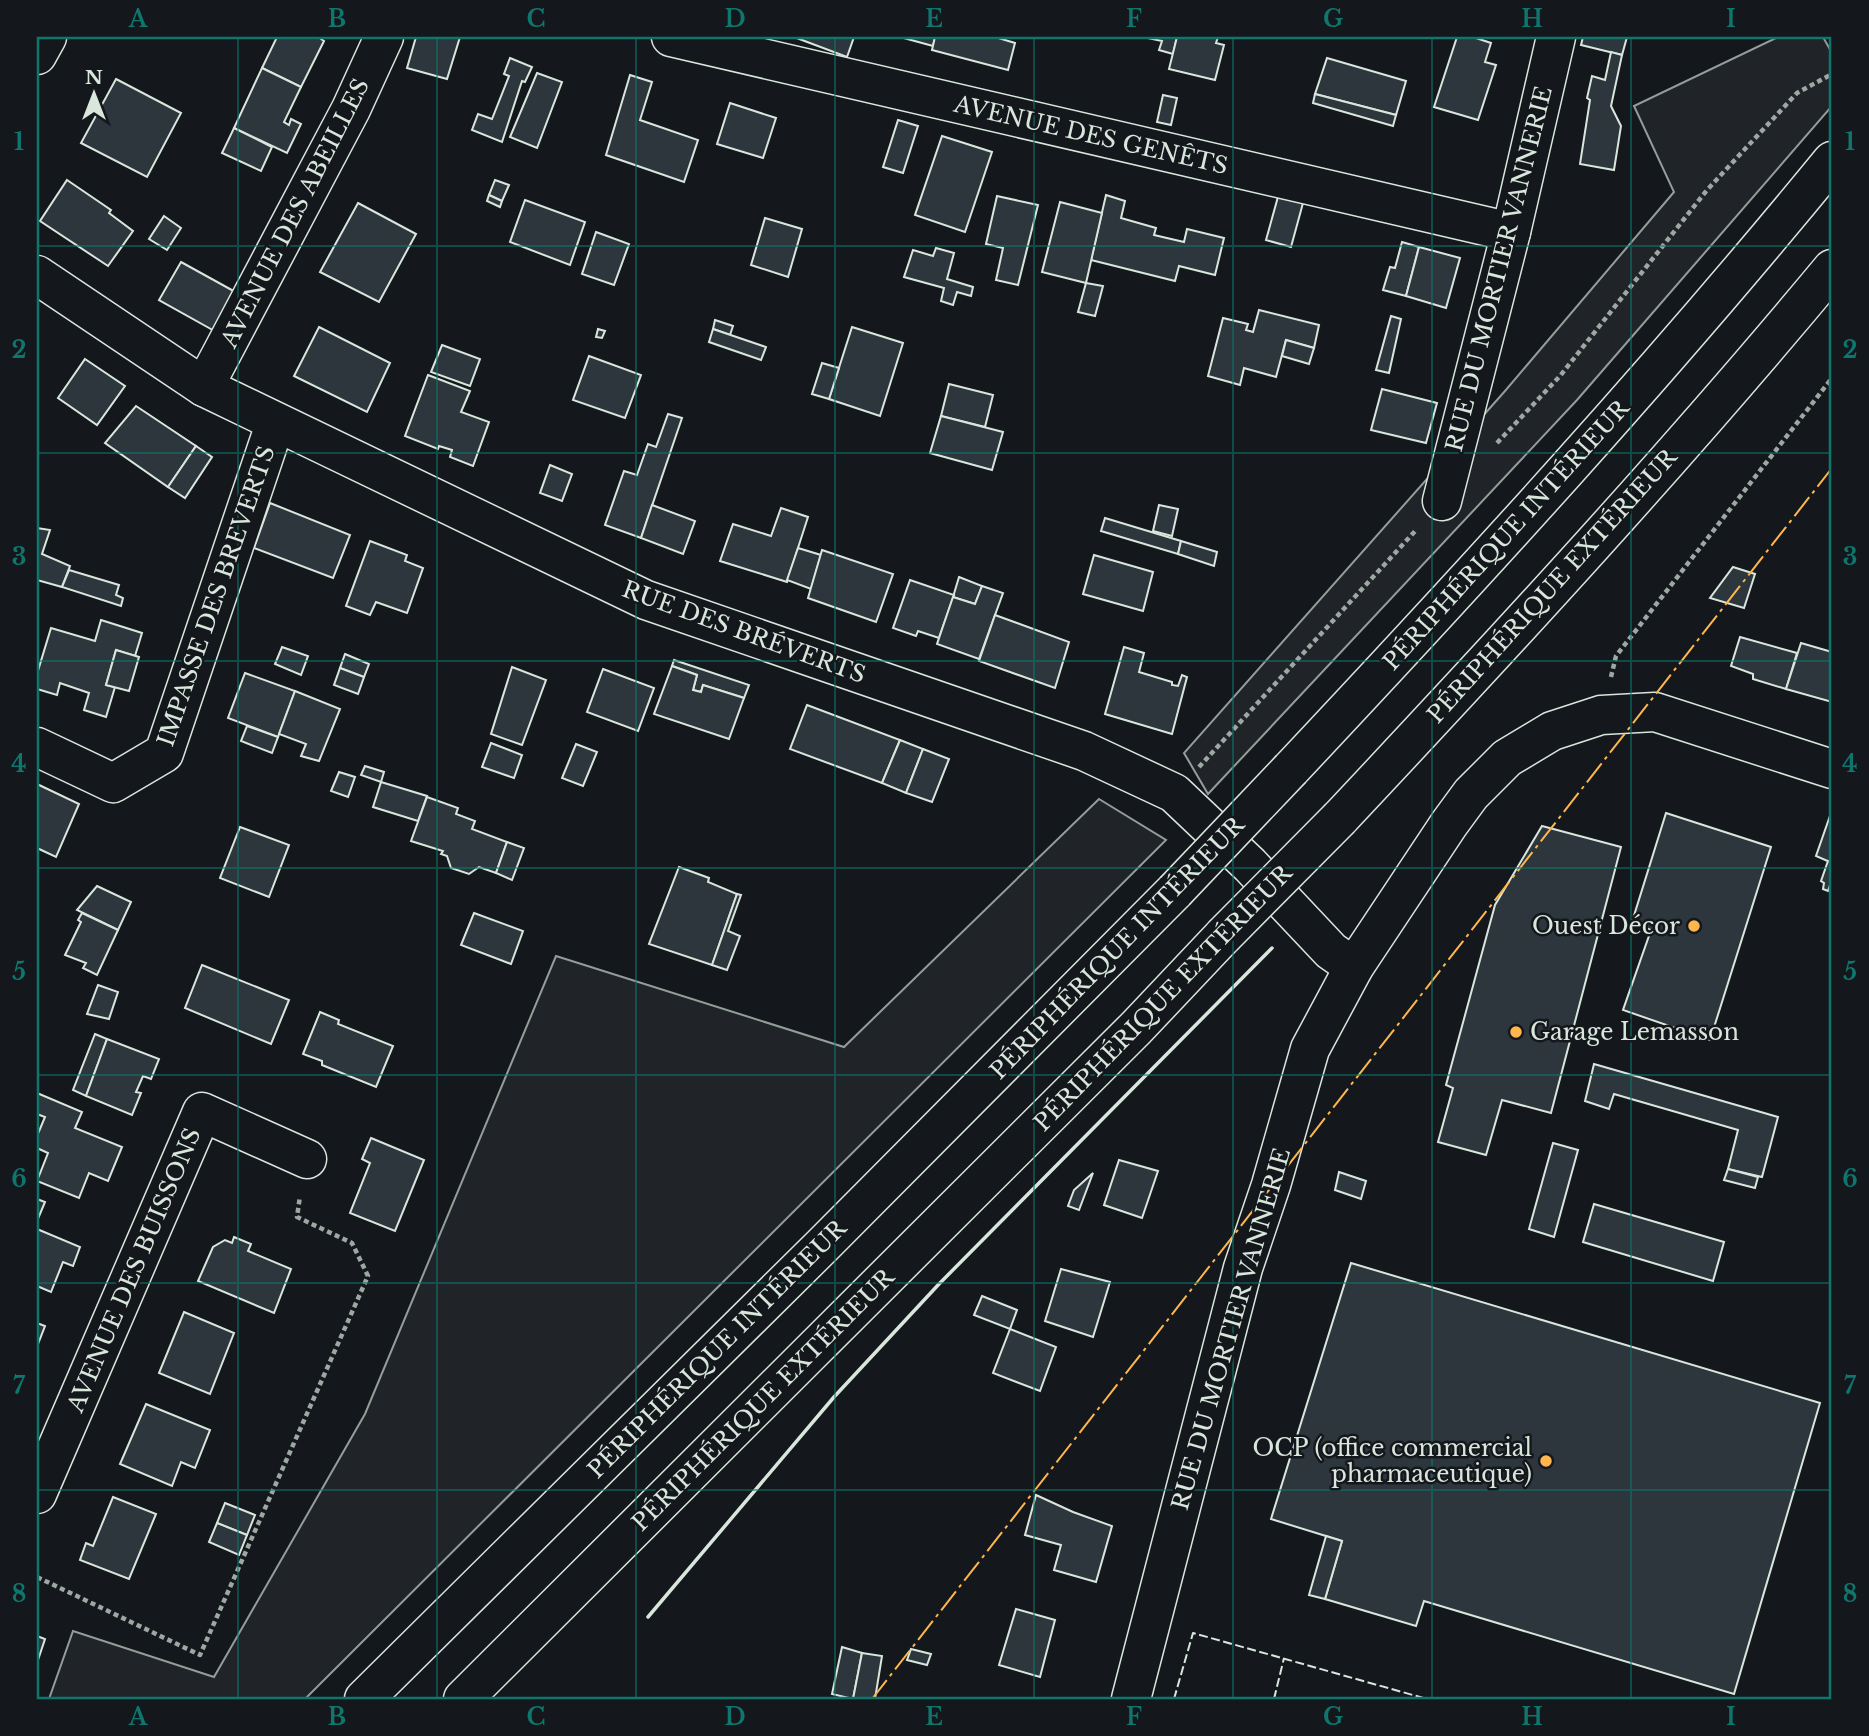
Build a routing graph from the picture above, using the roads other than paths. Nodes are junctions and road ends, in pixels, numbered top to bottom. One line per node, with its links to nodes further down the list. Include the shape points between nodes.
1 (47, 37): 5 (main road)
2 (384, 37): 10 (main road, AVENUE DES ABEILLES, via 351,109)
3 (671, 37): 7 (main road, AVENUE DES GENÊTS)
4 (1556, 37): 7 (main road, RUE DU MORTIER VANNERIE)
5 (37, 55)
6 (1832, 161): 18 (main road, PÉRIPHÉRIQUE INTÉRIEUR, bridge, via 1483,564 1175,891)
7 (1511, 232): 12 (main road, RUE DU MORTIER VANNERIE)
8 (1829, 273): 19 (main road, PÉRIPHÉRIQUE EXTÉRIEUR, bridge, via 1493,655 1339,818 1126,1038)
9 (37, 275): 10 (main road, RUE DES BRÉVERTS)
10 (204, 387): 11 (main road, RUE DES BRÉVERTS)
11 (275, 424): 13 (main road, IMPASSE DES BREVERTS, via 164,753 113,783); 15 (main road, RUE DES BRÉVERTS, via 646,600 1084,751 1174,793 1331,951)
12 (1442, 501)
13 (37, 747)
14 (1832, 769): 15 (main road, RUE DU MORTIER VANNERIE, via 1655,712 1601,715 1552,731 1507,758 1471,794)
15 (1354, 967): 20 (main road, RUE DU MORTIER VANNERIE, via 1310,1049 1243,1268)
16 (307, 1159): 17 (main road, AVENUE DES BUISSONS, via 202,1112)
17 (37, 1494)
18 (364, 1699)
19 (463, 1699)
20 (1131, 1699)

